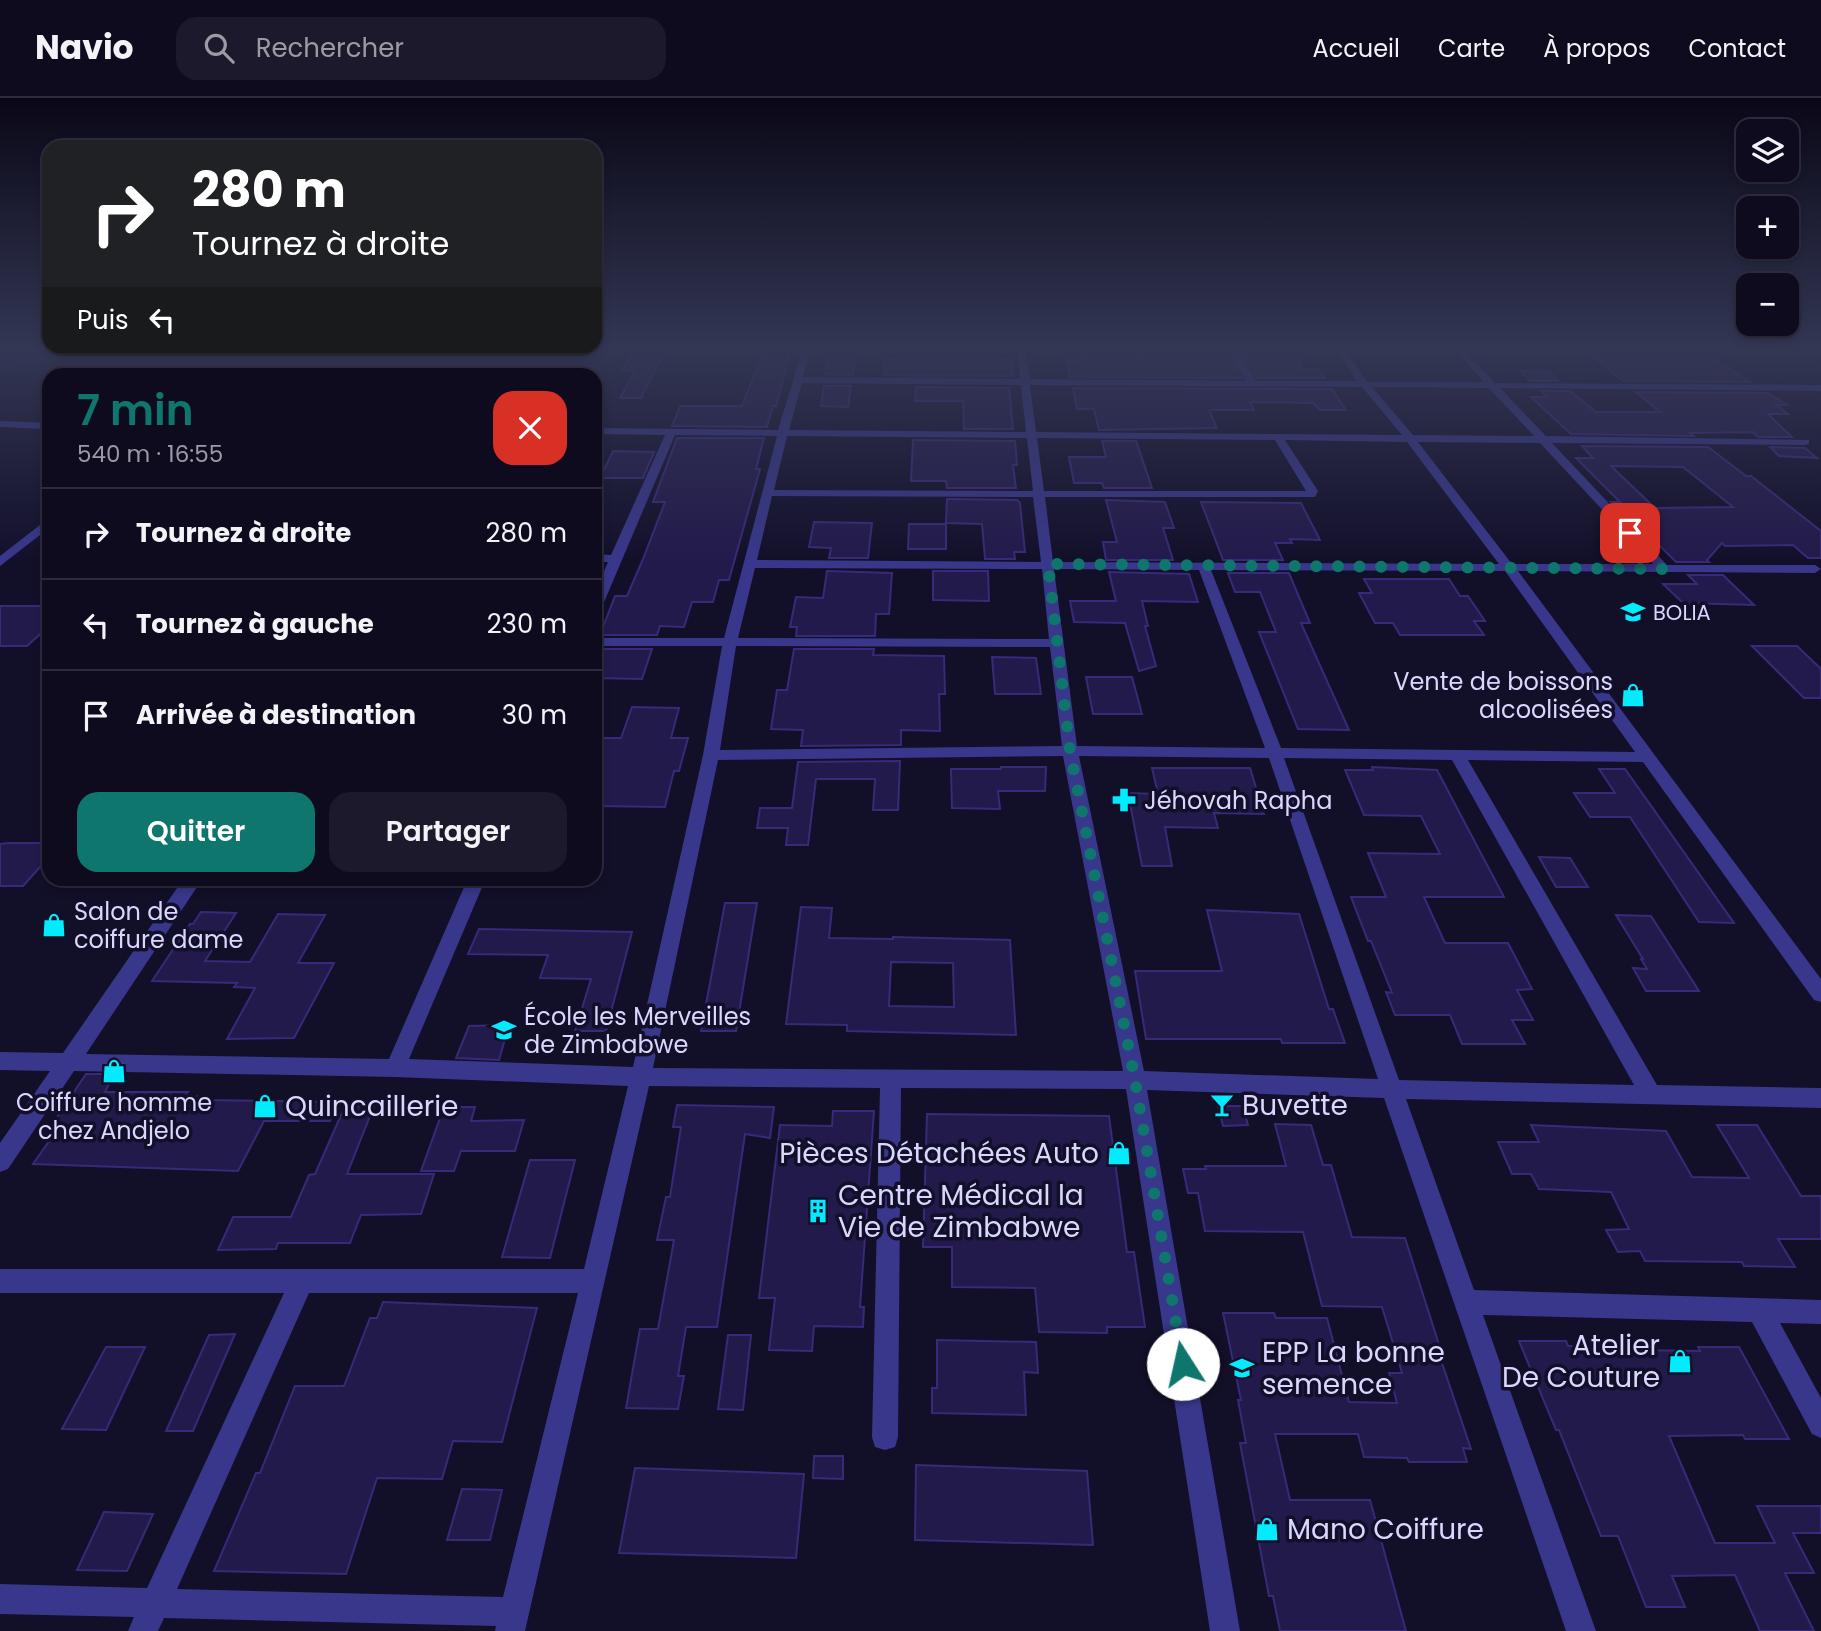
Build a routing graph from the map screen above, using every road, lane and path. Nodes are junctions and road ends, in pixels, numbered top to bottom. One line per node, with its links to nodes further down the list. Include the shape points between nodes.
1 (786, 420): 9 (street)
2 (1030, 420): 10 (street)
3 (1394, 420): 12 (street)
4 (1526, 420): 13 (street)
5 (0, 424): 6 (street)
6 (42, 426)
7 (602, 431): 8 (street)
8 (671, 432): 9 (street); 19 (street)
9 (782, 435): 10 (street); 15 (street)
10 (1032, 436): 11 (street); 16 (street)
11 (1278, 437): 12 (street); 16 (street, via 1311,495)
12 (1410, 438): 13 (street); 24 (street)
13 (1545, 440): 14 (street); 25 (street)
14 (1805, 442)
15 (767, 493): 16 (street); 21 (street)
16 (1039, 493): 22 (street)
17 (42, 528): 20 (street)
18 (602, 558): 19 (street)
19 (616, 559): 27 (street)
20 (0, 562)
21 (749, 564): 22 (street); 30 (street)
22 (1048, 564): 23 (street); 29 (street)
23 (1203, 565): 24 (street); 32 (street)
24 (1509, 568): 25 (street); 35 (street)
25 (1664, 569): 26 (street)
26 (1815, 569)
27 (602, 591)
28 (602, 642): 30 (street)
29 (1057, 643): 30 (street); 31 (street)
30 (729, 645): 33 (street)
31 (1070, 751): 32 (street); 33 (street); 44 (street)
32 (1275, 754): 34 (street); 45 (street)
33 (710, 755): 42 (street)
34 (1458, 756): 35 (street); 46 (street)
35 (1648, 757): 38 (street)
36 (188, 886): 40 (street)
37 (474, 886): 41 (street)
38 (1821, 993)
39 (0, 1061): 40 (street)
40 (66, 1063): 41 (street); 48 (street)
41 (395, 1068): 42 (street)
42 (640, 1077): 43 (street); 51 (street)
43 (891, 1079): 44 (street); 56 (street)
44 (1135, 1080): 45 (street); 60 (street)
45 (1393, 1089): 46 (street); 52 (street)
46 (1651, 1094): 47 (street)
47 (1821, 1098)
48 (0, 1162)
49 (0, 1281): 50 (street)
50 (302, 1282): 51 (street); 58 (street)
51 (593, 1282): 59 (street)
52 (1465, 1302): 53 (street); 61 (street)
53 (1759, 1310): 54 (street); 55 (street)
54 (1821, 1312)
55 (1821, 1425)
56 (885, 1437)
57 (0, 1599): 58 (street)
58 (149, 1618): 59 (street)
59 (512, 1622)
60 (1225, 1631)
61 (1581, 1631)

